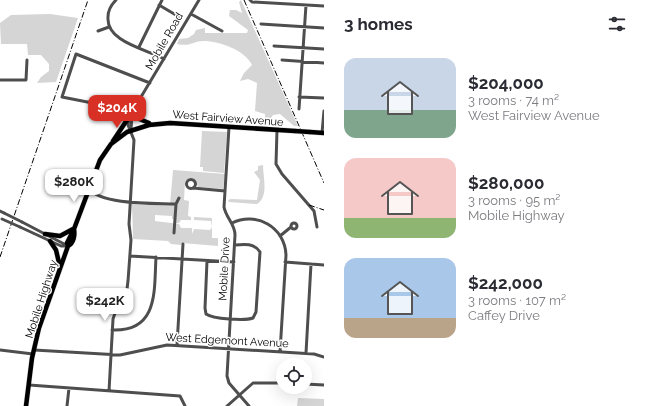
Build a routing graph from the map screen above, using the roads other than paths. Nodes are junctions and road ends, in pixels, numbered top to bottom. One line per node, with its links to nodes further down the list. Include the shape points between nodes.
1 (116, 0): 13 (street, via 109,11)
2 (162, 0): 6 (street)
3 (199, 0): 9 (street, Mobile Road)
4 (250, 0): 7 (street)
5 (309, 0): 7 (street)
6 (159, 5): 10 (street); 18 (street)
7 (308, 5): 8 (street); 12 (street)
8 (324, 6)
9 (191, 14): 16 (street); 21 (street, Mobile Road)
10 (181, 18)
11 (261, 24): 12 (street)
12 (305, 26): 14 (street); 19 (street)
13 (109, 27): 15 (street); 18 (street, via 119,39)
14 (324, 28)
15 (98, 31)
16 (222, 31)
17 (274, 46): 19 (street)
18 (139, 47): 21 (street)
19 (303, 48): 20 (street); 24 (street)
20 (324, 49)
21 (164, 59): 27 (street, Mobile Road)
22 (27, 60): 26 (street, via 26,80)
23 (282, 60): 24 (street)
24 (302, 62): 25 (street); 28 (street)
25 (324, 63)
26 (0, 80)
27 (150, 83): 31 (street, Mobile Road); 31 (street, via 76,53 62,96)
28 (299, 97): 29 (street); 30 (street)
29 (324, 98)
30 (299, 109)
31 (133, 110): 33 (street, Mobile Road); 34 (main road, via 137,118); 36 (street)
32 (324, 111): 38 (street)
33 (128, 117): 36 (street, via 128,125); 39 (main road)
34 (153, 124): 35 (main road, West Fairview Avenue); 36 (main road, West Fairview Avenue)
35 (229, 127): 37 (main road, West Fairview Avenue); 42 (street, Mobile Drive)
36 (132, 130): 39 (main road, West Fairview Avenue); 44 (street, via 134,140)
37 (277, 130): 38 (main road, West Fairview Avenue, bridge); 50 (street, via 276,164 314,211)
38 (323, 133)
39 (113, 143): 40 (main road, Mobile Highway, via 100,160)
40 (89, 188): 44 (street, via 92,192 115,201); 51 (main road, Mobile Highway)
41 (193, 188): 42 (street)
42 (225, 191): 48 (street, Mobile Drive, via 225,210)
43 (179, 198): 45 (street)
44 (131, 202): 45 (street); 59 (street)
45 (176, 204): 52 (street)
46 (0, 211): 53 (street, bridge)
47 (1, 218): 55 (street, bridge)
48 (232, 223): 54 (street, via 245,219 259,220 271,226); 57 (street, Mobile Drive)
49 (291, 227): 54 (street)
50 (317, 227)
51 (74, 228): 53 (main road, via 60,236); 58 (main road, Mobile Highway, via 67,242)
52 (174, 232)
53 (45, 234): 58 (street)
54 (280, 236): 64 (street, via 285,248)
55 (50, 241): 58 (street); 67 (main road, via 56,250)
56 (183, 244): 61 (street)
57 (235, 245): 63 (street, Mobile Drive); 68 (street, via 254,246 260,252 257,310 252,319)
58 (68, 246): 67 (main road, Mobile Highway)
59 (130, 256): 60 (street); 69 (street, via 128,286 115,312)
60 (156, 257): 61 (street); 69 (street, via 153,300 149,313 134,327)
61 (182, 259): 62 (street); 70 (street)
62 (207, 261): 63 (street); 68 (street, via 205,312 211,317)
63 (234, 262): 68 (street, Mobile Drive)
64 (286, 262): 65 (street); 74 (street)
65 (311, 264): 66 (street); 75 (street)
66 (324, 265)
67 (60, 267): 73 (main road, Mobile Highway, via 40,323)
68 (230, 318): 71 (street, Mobile Drive)
69 (112, 330): 76 (street)
70 (177, 345): 71 (street, West Edgemont Avenue); 76 (street, West Edgemont Avenue)
71 (228, 348): 74 (street, West Edgemont Avenue); 84 (street, Mobile Drive, via 227,378)
72 (0, 350): 73 (street, West Edgemont Avenue)
73 (33, 352): 76 (street, West Edgemont Avenue); 80 (main road, Mobile Highway)
74 (280, 352): 75 (street, West Edgemont Avenue)
75 (306, 353): 77 (street, West Edgemont Avenue)
76 (111, 355): 83 (street)
77 (324, 356)
78 (276, 382): 84 (street, via 255,382)
79 (312, 384): 81 (street)
80 (29, 385): 82 (street); 85 (main road, Mobile Highway)
81 (324, 385)
82 (69, 388): 83 (street); 86 (street)
83 (109, 391): 87 (street, via 180,396)
84 (239, 394): 88 (street); 89 (street, Mobile Drive)
85 (26, 406)
86 (67, 406)
87 (185, 406)
88 (227, 406)
89 (250, 406)

